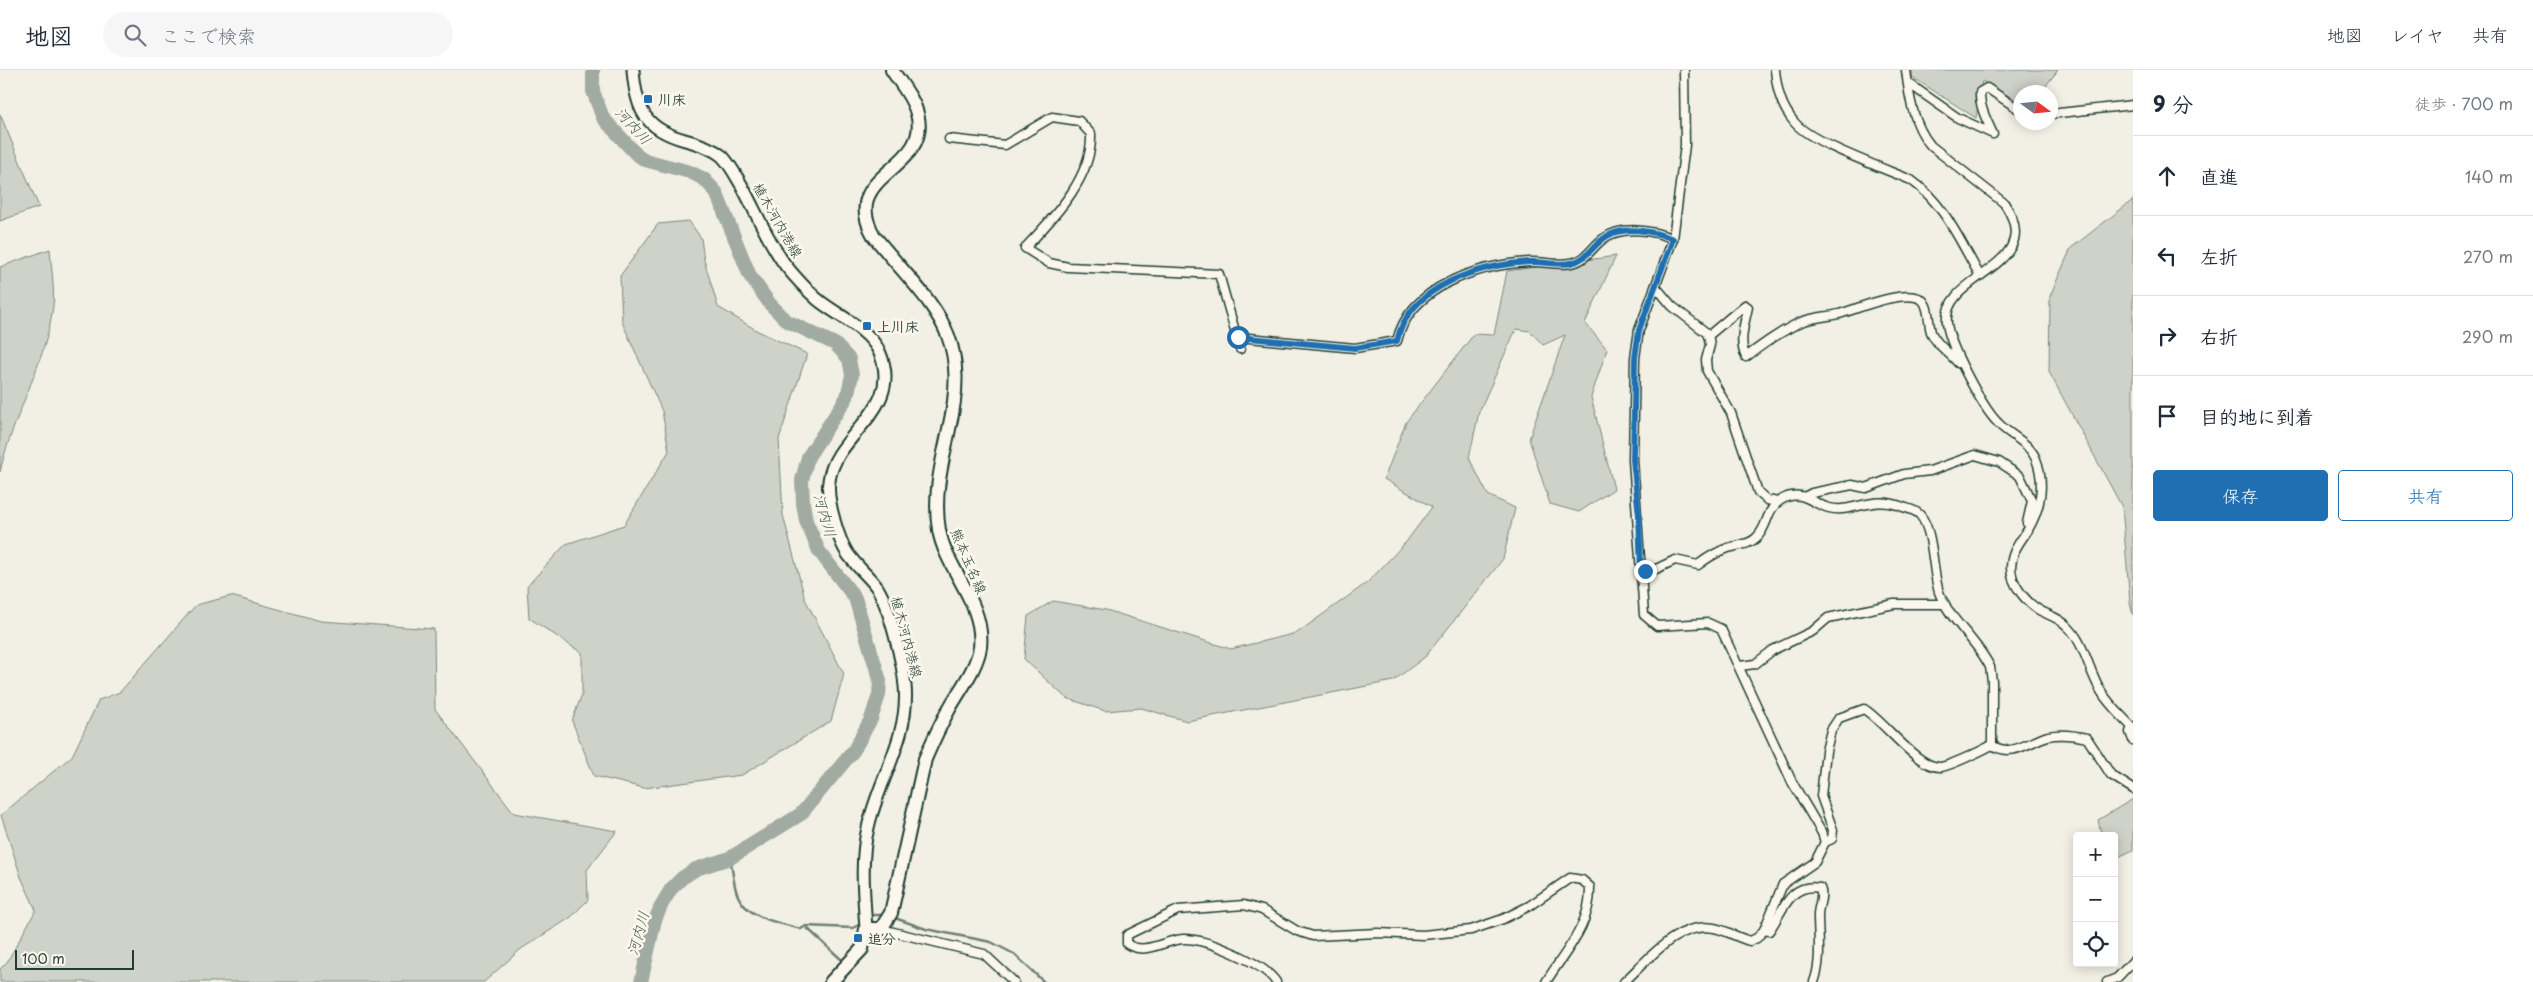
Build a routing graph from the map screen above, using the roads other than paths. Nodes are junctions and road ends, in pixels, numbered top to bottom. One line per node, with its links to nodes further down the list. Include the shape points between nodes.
1 (633, 70): 29 (main road, 植木河内港線, via 637,102 643,115 658,129 724,158 784,264 816,298 872,338 883,365 884,388 879,402 840,455 829,481 833,513 846,551 878,589 886,608 906,688 902,730 873,808 864,850)
2 (892, 70): 30 (main road, 熊本玉名線, via 915,109 918,130 904,157 869,191 864,205 866,221 874,236 939,316 954,353 956,395 935,507 940,533 977,618 980,648 926,759 891,913)
3 (1684, 70): 11 (street, via 1685,145)
4 (1775, 70): 12 (street, via 1783,105 1796,124 1820,140 1911,180 1922,188 1945,214)
5 (1906, 70): 6 (street)
6 (1908, 83): 7 (street, via 1958,118 1993,134 1980,103 1980,92 1986,88); 12 (street, via 1922,136 1994,194 2010,212 2012,244 2006,256)
7 (2013, 105)
8 (2133, 105): 9 (street)
9 (2058, 113)
10 (949, 139): 15 (street, via 1005,145 1052,116 1079,121 1091,134 1092,141 1082,175 1054,217 1026,248 1049,263 1068,267 1219,274)
11 (1673, 239): 13 (street); 15 (street, via 1653,233 1616,231 1601,240 1583,259 1570,264 1526,262 1486,268 1454,280 1426,296 1404,319 1397,341 1355,348)
12 (1980, 276): 17 (street, via 1952,300 1946,320 1948,334)
13 (1656, 288): 14 (street); 21 (street, via 1639,330 1635,358 1633,460)
14 (1708, 336): 17 (street, via 1745,305 1748,307 1743,332 1746,357 1774,336 1802,321 1841,313 1863,304 1915,298 1925,304 1936,343); 19 (street, via 1710,345 1705,365 1731,413 1758,492 1767,500)
15 (1238, 337): 16 (street)
16 (1240, 349)
17 (1963, 364): 20 (street, via 1992,416 2024,443 2036,458 2042,499)
18 (1806, 496): 19 (street, via 1793,496); 20 (street, via 1852,485 1866,488 1904,474 1930,471 1975,455 1985,456 2020,476 2032,501); 22 (street, via 1836,509 1876,501 1917,512 1924,521 1939,591)
19 (1778, 502): 21 (street, via 1768,513 1760,533 1750,542 1728,548 1698,565 1675,560)
20 (2029, 528): 24 (street, via 2012,556 2011,570 2017,589 2037,609 2065,624 2075,635 2101,691)
21 (1641, 572): 23 (street, via 1647,620 1657,626 1716,625 1722,629)
22 (1945, 604): 23 (street, via 1894,604 1828,618 1813,631 1773,650 1755,664); 26 (street, via 1990,667)
23 (1740, 666): 28 (street, via 1792,782)
24 (2132, 727): 25 (street)
25 (2133, 740)
26 (1992, 745): 27 (street, via 2007,751 2054,735 2087,738 2111,775); 28 (street, via 1940,767 1924,762 1864,709 1839,718 1832,730 1823,773 1821,796 1833,830 1832,839)
27 (2133, 789)
28 (1825, 842): 31 (street, via 1815,862 1783,884)
29 (866, 929): 30 (main road); 33 (main road, via 862,949)
30 (881, 929): 34 (street, via 984,954)
31 (1764, 930): 37 (street, via 1750,941 1716,928 1700,926 1690,929 1678,935); 38 (street, via 1769,931 1797,890 1820,888 1820,936)
32 (2133, 961): 39 (street, via 2117,978)
33 (831, 982)
34 (1014, 982)
35 (1276, 982): 36 (street, via 1259,966 1216,946 1181,939 1144,950 1127,944 1127,935 1178,910 1244,905 1262,910 1297,931 1313,936 1423,935 1471,930 1503,920 1570,878 1582,880 1590,888 1588,910 1578,935)
36 (1546, 982)
37 (1624, 982)
38 (1814, 982)
39 (2107, 982)

